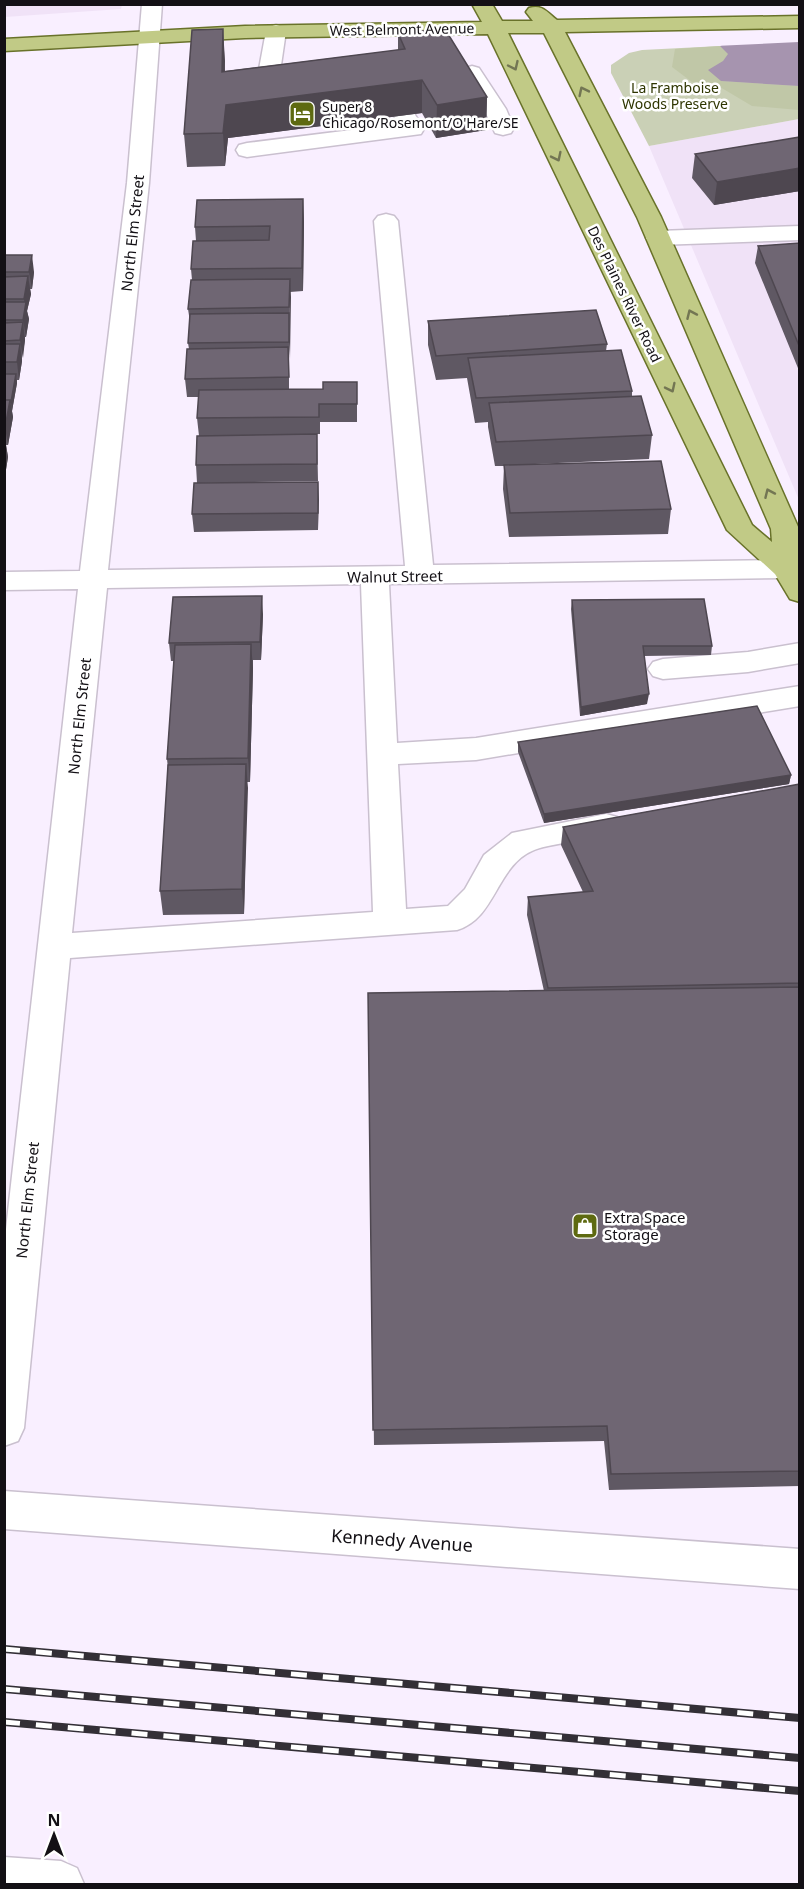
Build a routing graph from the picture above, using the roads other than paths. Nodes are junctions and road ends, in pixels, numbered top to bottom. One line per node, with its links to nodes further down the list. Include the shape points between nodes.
1 (152, 4): 8 (street, North Elm Street)
2 (482, 4): 6 (main road, Des Plaines River Road)
3 (529, 4): 5 (main road)
4 (800, 22): 5 (main road, West Belmont Avenue)
5 (551, 26): 6 (main road, West Belmont Avenue); 17 (main road, one-way to 5)
6 (495, 27): 7 (main road, West Belmont Avenue); 12 (main road, Des Plaines River Road, one-way to 12)
7 (276, 31): 8 (main road, West Belmont Avenue); 11 (street, via 268,80)
8 (150, 37): 9 (main road, West Belmont Avenue); 21 (street, North Elm Street, via 138,183)
9 (4, 45)
10 (472, 72): 12 (street, via 499,118)
11 (322, 73)
12 (532, 104): 23 (main road, Des Plaines River Road, one-way to 23, via 741,530)
13 (404, 115): 14 (street, via 413,129)
14 (247, 150)
15 (386, 221): 20 (street)
16 (800, 233): 17 (street)
17 (658, 238): 18 (main road, one-way to 17)
18 (792, 529): 23 (main road)
19 (375, 576): 20 (street, Walnut Street); 21 (street, Walnut Street); 27 (street)
20 (420, 576): 23 (street, Walnut Street)
21 (94, 579): 22 (street, Walnut Street); 30 (street, North Elm Street)
22 (4, 581)
23 (793, 581)
24 (800, 653): 25 (street)
25 (663, 669)
26 (800, 696): 27 (street, via 476,749)
27 (383, 754): 29 (street)
28 (639, 819): 29 (street, via 524,841 495,863 477,897 457,918)
29 (390, 923): 30 (street)
30 (54, 947): 31 (street, North Elm Street)
31 (17, 1169): 32 (street, North Elm Street)
32 (4, 1428)
33 (4, 1510): 34 (street, Kennedy Avenue)
34 (800, 1569)
35 (4, 1880): 36 (street)
36 (61, 1884)

